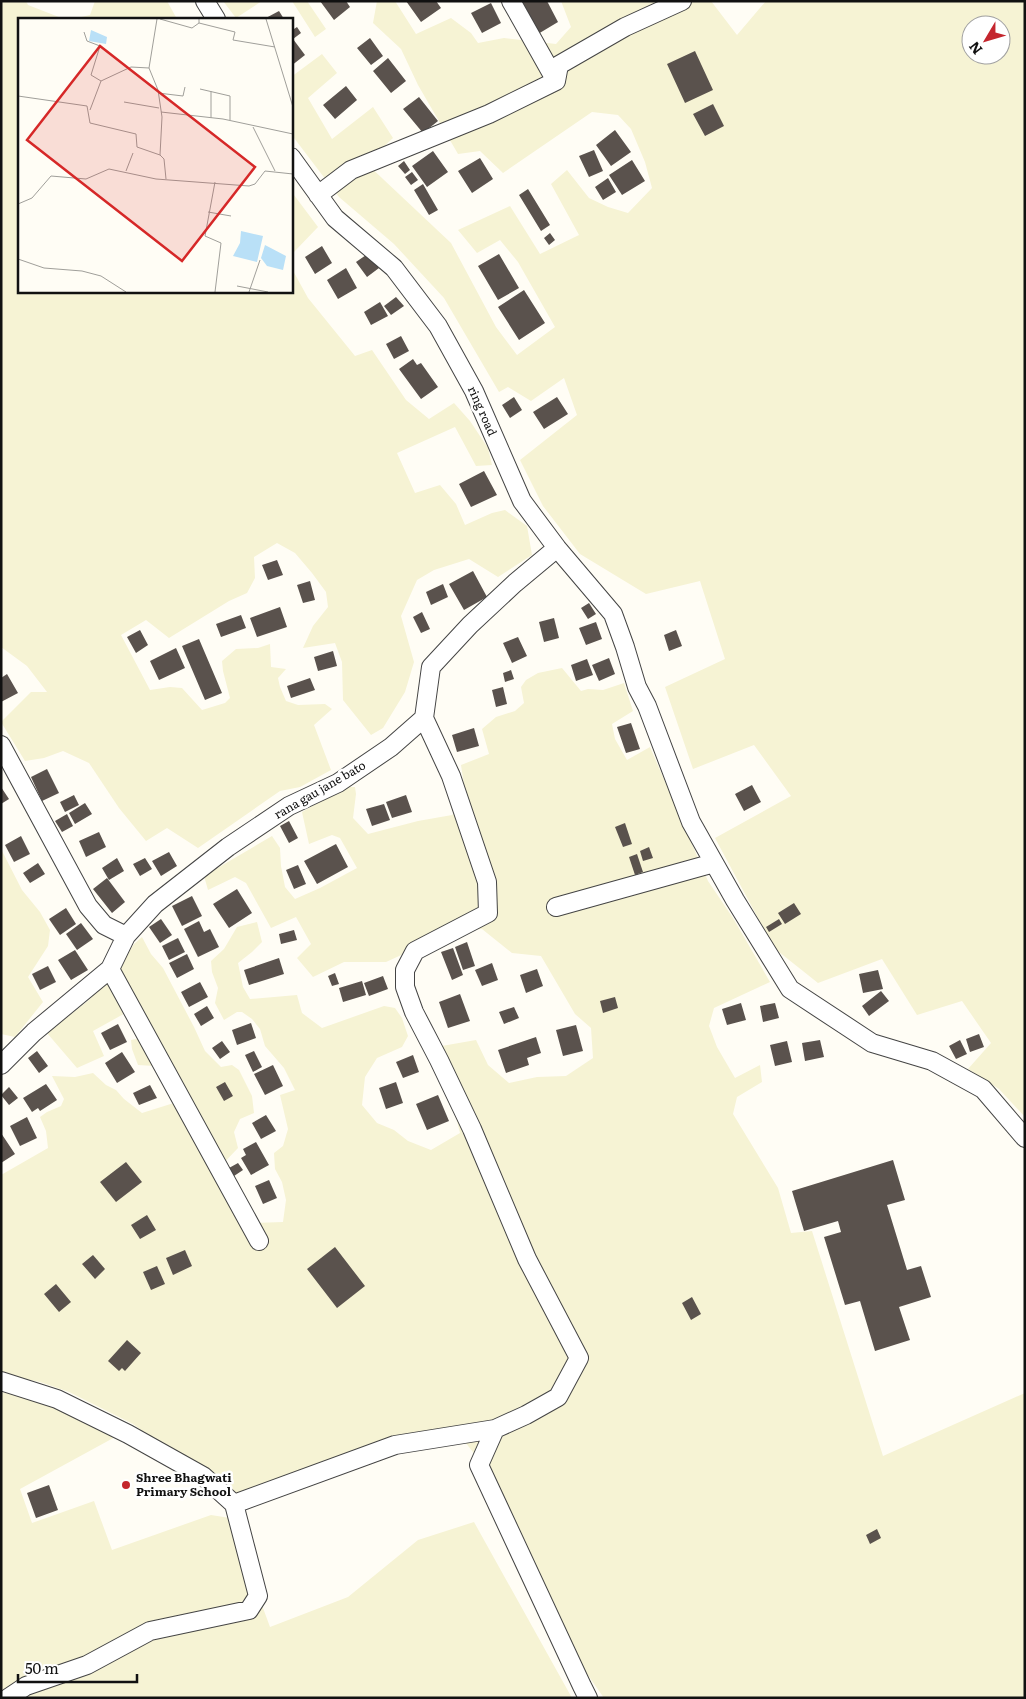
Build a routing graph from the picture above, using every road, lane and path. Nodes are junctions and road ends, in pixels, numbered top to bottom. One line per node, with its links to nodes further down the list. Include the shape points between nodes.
1 (205, 1): 4 (street)
2 (511, 1): 5 (street)
3 (682, 1): 5 (street, via 625,27 559,65)
4 (215, 18)
5 (556, 81): 7 (street, via 489,114 350,170)
6 (292, 158): 7 (street, ring road)
7 (318, 195): 8 (street, ring road, via 335,218 394,268 438,326 474,392 522,501)
8 (557, 548): 9 (street, via 476,619 431,667); 11 (street, ring road, via 613,614 637,687 648,706 691,822)
9 (424, 718): 13 (street, rana gau jane bato, via 391,747 338,783 289,806 228,847 155,904); 19 (street, via 451,776 487,882 488,913 415,951 405,970 406,987 414,1012 472,1130 527,1259 579,1358 558,1397)
10 (1, 746): 13 (street, via 88,906 104,925)
11 (714, 863): 12 (street); 16 (street, ring road, via 790,989 872,1043 932,1061 983,1089)
12 (556, 907)
13 (126, 936): 14 (street, rana gau jane bato)
14 (110, 969): 15 (street); 17 (street)
15 (4, 1055)
16 (1025, 1138)
17 (258, 1241)
18 (1, 1381): 20 (street, via 57,1399 128,1434 203,1476)
19 (496, 1429): 20 (street, via 395,1445); 22 (street, via 479,1465)
20 (234, 1504): 21 (street, via 258,1596 249,1610 150,1631 87,1666 26,1686)
21 (8, 1698)
22 (588, 1698)

